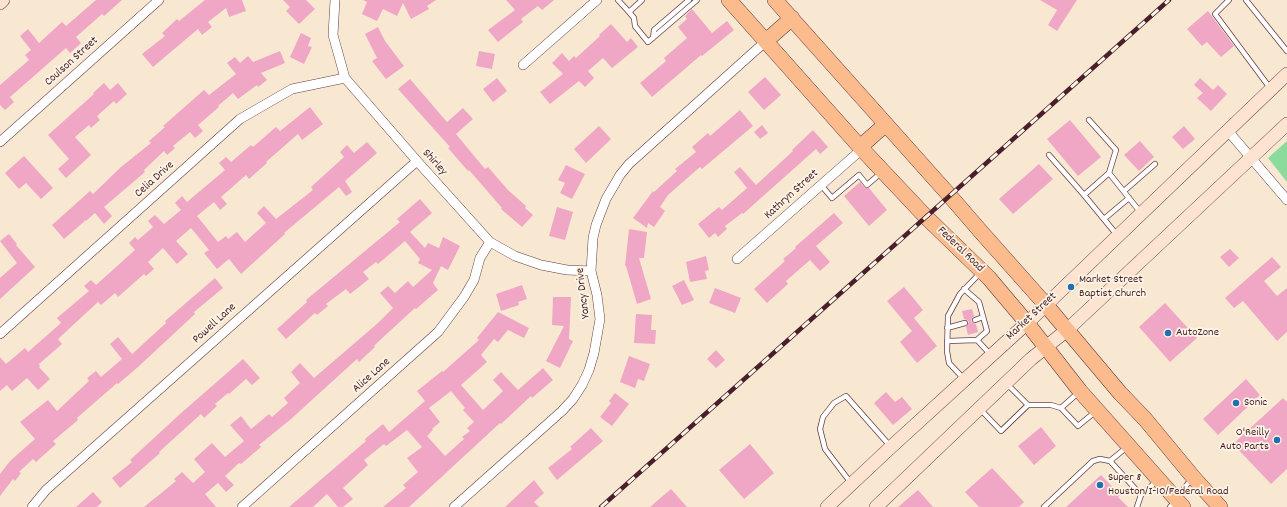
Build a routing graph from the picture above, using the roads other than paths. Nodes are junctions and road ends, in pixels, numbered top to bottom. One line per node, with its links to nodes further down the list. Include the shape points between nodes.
1 (3, 0): 13 (main road)
2 (160, 0): 27 (street, Coulson Street)
3 (335, 0): 21 (street, Shirley, via 333,35)
4 (598, 0): 19 (street)
5 (618, 0): 14 (lane)
6 (642, 0): 14 (lane)
7 (689, 0): 16 (lane, via 654,30)
8 (697, 0): 16 (lane)
9 (729, 0): 17 (main road, Federal Road)
10 (775, 0): 15 (main road, Federal Road)
11 (1229, 0): 22 (lane, via 1215,14)
12 (1246, 0): 18 (lane)
13 (0, 3)
14 (629, 12): 16 (lane, via 634,18 635,26 648,42)
15 (792, 18): 17 (main road); 24 (main road, Federal Road)
16 (653, 38)
17 (766, 41): 28 (main road, Federal Road); 45 (street, Yancy Drive, via 629,164 620,175 606,199 596,225)
18 (1287, 50)
19 (523, 65)
20 (1287, 74): 22 (main road, Market Street)
21 (345, 78): 31 (street, Shirley); 55 (street, Celia Drive, via 292,89 240,119)
22 (1271, 90): 26 (main road, Market Street)
23 (1089, 120): 34 (lane, via 1116,150)
24 (886, 124): 28 (main road); 48 (main road, Federal Road)
25 (1287, 124): 30 (main road)
26 (1228, 131): 30 (street); 40 (main road, Market Street)
27 (0, 142)
28 (861, 148): 33 (main road, Federal Road); 35 (street, Kathryn Street)
29 (1049, 155): 37 (lane)
30 (1250, 158): 39 (street); 54 (main road)
31 (417, 162): 43 (street, Shirley); 75 (street, Powell Lane, via 46,490)
32 (1155, 164): 36 (lane)
33 (883, 171): 35 (lane, via 867,185 859,175 832,198); 46 (main road, Federal Road)
34 (1109, 173): 36 (lane); 37 (lane)
35 (821, 185): 44 (street, Kathryn Street)
36 (1124, 191): 38 (lane)
37 (1084, 195): 41 (lane)
38 (1129, 198): 40 (lane); 41 (lane)
39 (1287, 200)
40 (1141, 213): 42 (main road, Market Street)
41 (1104, 219): 42 (lane)
42 (1117, 235): 48 (main road, Market Street)
43 (490, 242): 45 (street, Shirley, via 515,256 541,265); 76 (street, Alice Lane, via 480,258 474,280 438,332)
44 (737, 259)
45 (591, 271): 77 (street, Yancy Drive, via 600,319 594,353 582,385 562,411)
46 (982, 271): 47 (lane); 52 (main road, Federal Road)
47 (964, 289): 49 (lane, via 979,302); 53 (lane, via 948,316)
48 (1046, 305): 52 (main road, Market Street); 54 (main road, Federal Road)
49 (983, 317): 50 (lane); 56 (lane, via 987,331)
50 (975, 320)
51 (965, 323): 53 (lane)
52 (1027, 323): 58 (main road, Federal Road); 59 (main road, Market Street)
53 (947, 328): 57 (lane)
54 (1067, 330): 58 (main road); 70 (main road, Federal Road)
55 (0, 334)
56 (977, 340): 57 (lane); 59 (lane)
57 (947, 341): 60 (lane, via 949,363)
58 (1046, 347): 61 (main road); 62 (main road, Federal Road)
59 (991, 356): 60 (main road, Market Street)
60 (964, 380): 67 (main road, Market Street)
61 (1006, 383): 63 (lane); 64 (main road)
62 (1080, 391): 65 (lane); 66 (main road, Federal Road)
63 (1028, 406): 64 (lane, via 1001,431); 65 (lane, via 1051,405)
64 (980, 408): 79 (main road)
65 (1061, 408): 66 (lane, via 1078,426)
66 (1097, 410): 68 (main road, Federal Road)
67 (891, 446): 72 (main road, Market Street); 72 (lane, via 846,396 834,403 823,417 820,429 825,449)
68 (1128, 446): 69 (lane); 71 (main road, Federal Road)
69 (1110, 461): 73 (lane); 80 (lane, via 1093,461)
70 (1193, 477): 74 (lane); 82 (main road, Federal Road)
71 (1158, 480): 73 (lane); 74 (main road, Federal Road)
72 (852, 485): 78 (main road, Market Street)
73 (1141, 495): 81 (lane)
74 (1176, 504)
75 (32, 507)
76 (242, 507)
77 (454, 507)
78 (827, 507)
79 (876, 507)
80 (1044, 507)
81 (1137, 507)
82 (1220, 507)

